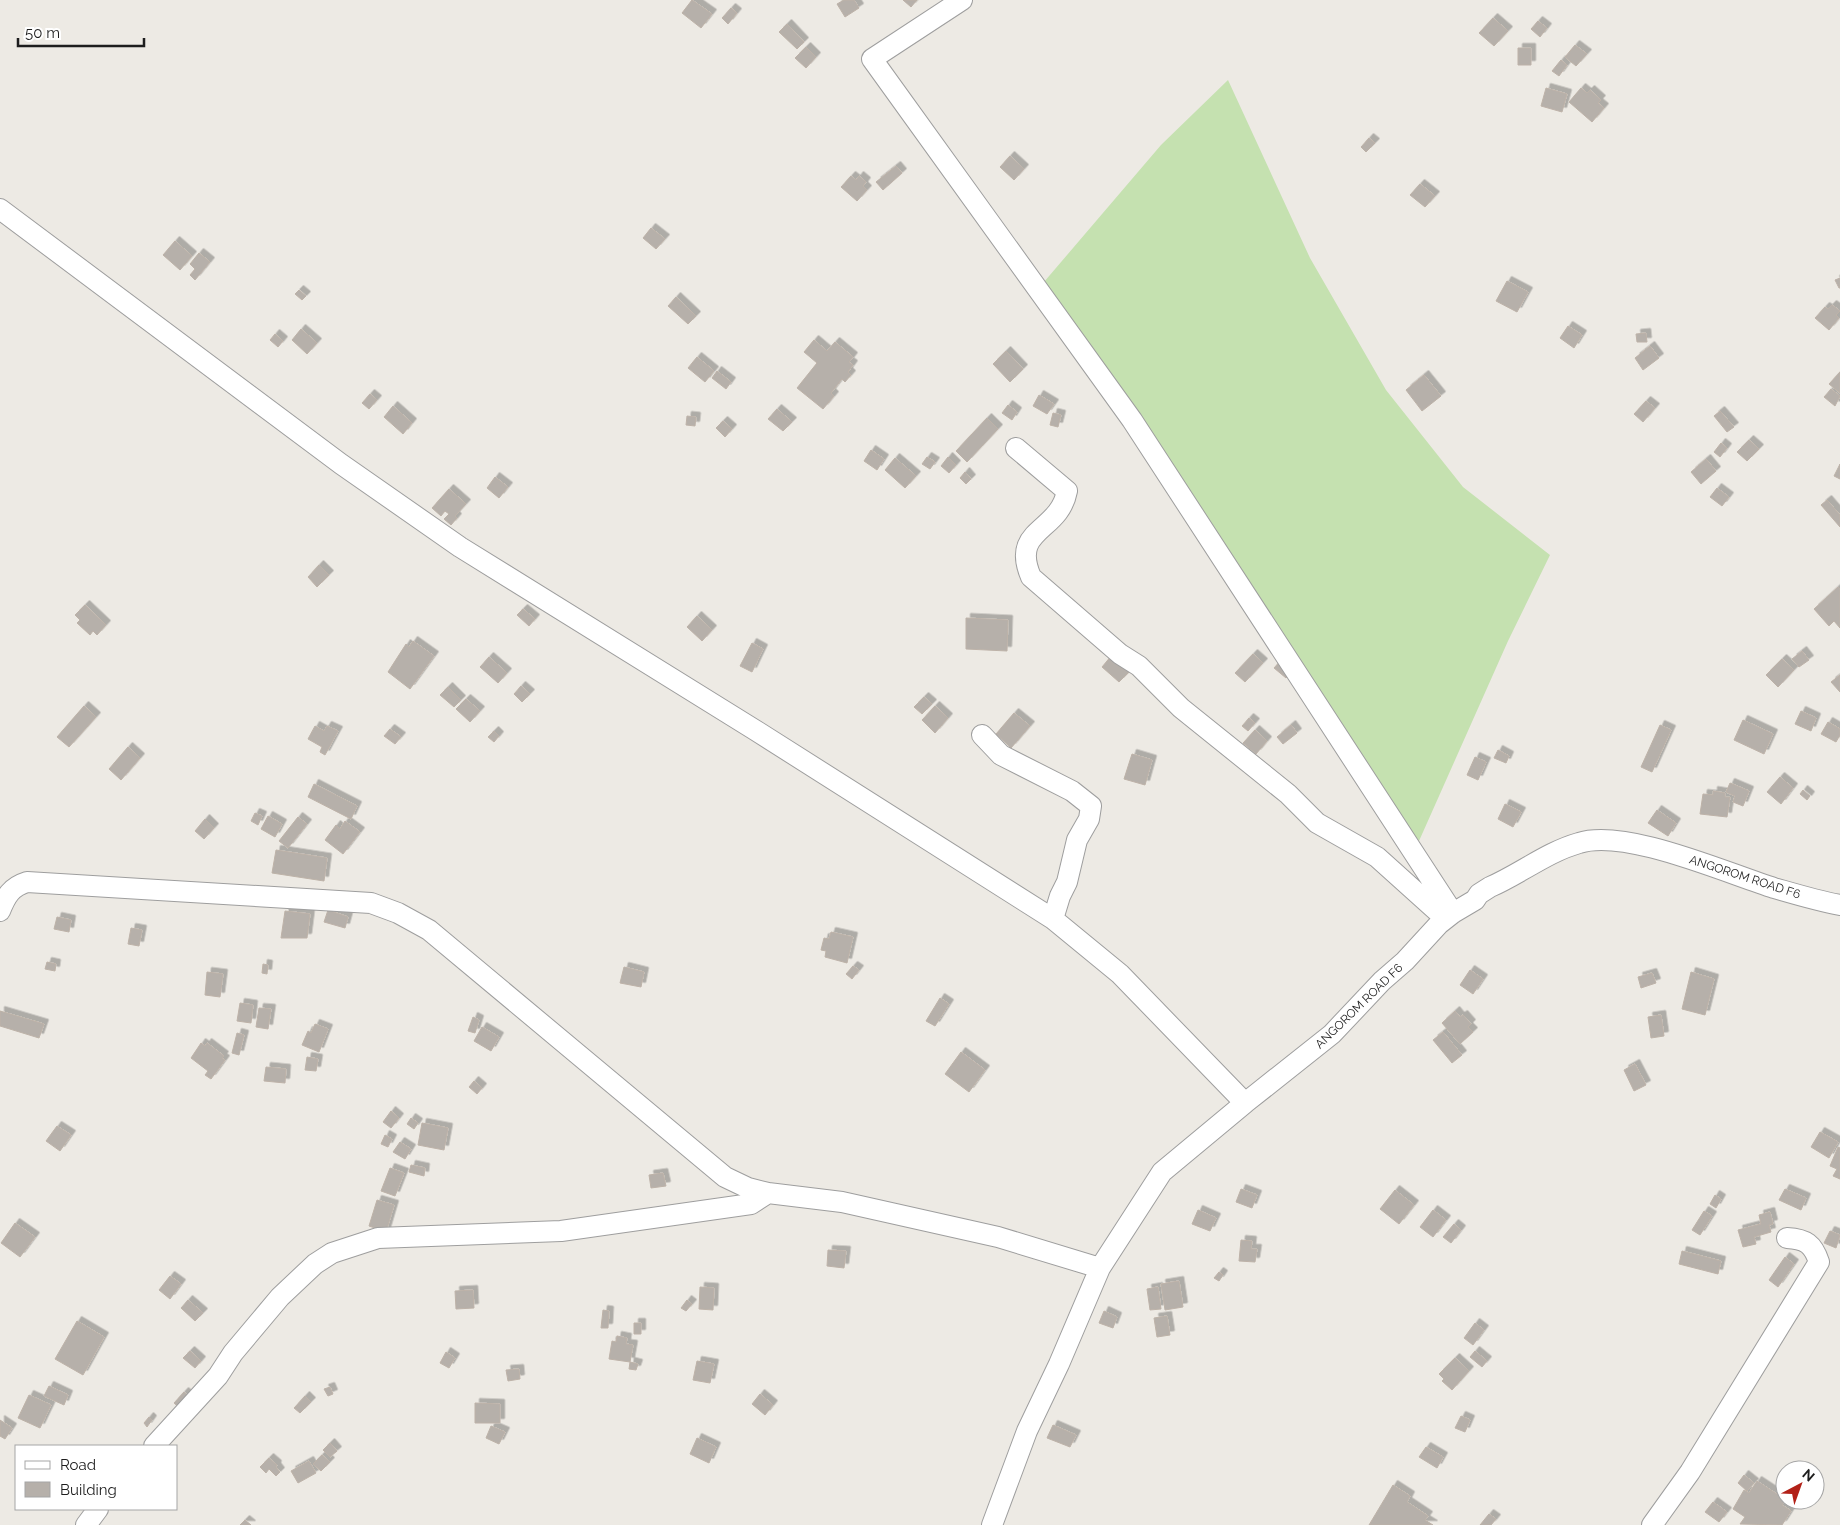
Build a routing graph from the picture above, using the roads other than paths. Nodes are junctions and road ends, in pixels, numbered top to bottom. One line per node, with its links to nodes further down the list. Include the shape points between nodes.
1 (962, 0): 7 (street, via 872,59 1132,420)
2 (0, 208): 8 (street, via 341,464 460,547)
3 (1016, 448): 7 (street, via 1067,491 1064,504 1026,545 1024,561 1031,577 1120,654 1139,666 1181,708 1288,794 1317,823 1377,857 1436,911)
4 (982, 735): 8 (street, via 1001,755 1072,790 1092,806 1089,819 1077,840 1067,882)
5 (1840, 905): 7 (street, ANGOROM ROAD F6, via 1774,888 1691,859 1604,839 1580,842 1551,854 1490,887)
6 (0, 911): 10 (street, via 15,886 27,882 371,903 429,930 725,1177)
7 (1453, 913): 9 (street, ANGOROM ROAD F6, via 1332,1034)
8 (1053, 919): 9 (street, via 1120,974)
9 (1245, 1103): 12 (street, ANGOROM ROAD F6, via 1162,1172)
10 (768, 1193): 12 (street, via 842,1202 934,1222 998,1237); 13 (street, via 751,1204 561,1231 378,1238 332,1253 315,1264 280,1297 218,1376)
11 (1787, 1238): 17 (street, via 1800,1238 1815,1249 1819,1262 1690,1472)
12 (1100, 1268): 16 (street, ANGOROM ROAD F6, via 1060,1364 1027,1431)
13 (155, 1445)
14 (97, 1510): 15 (street)
15 (86, 1525)
16 (992, 1525)
17 (1652, 1525)

